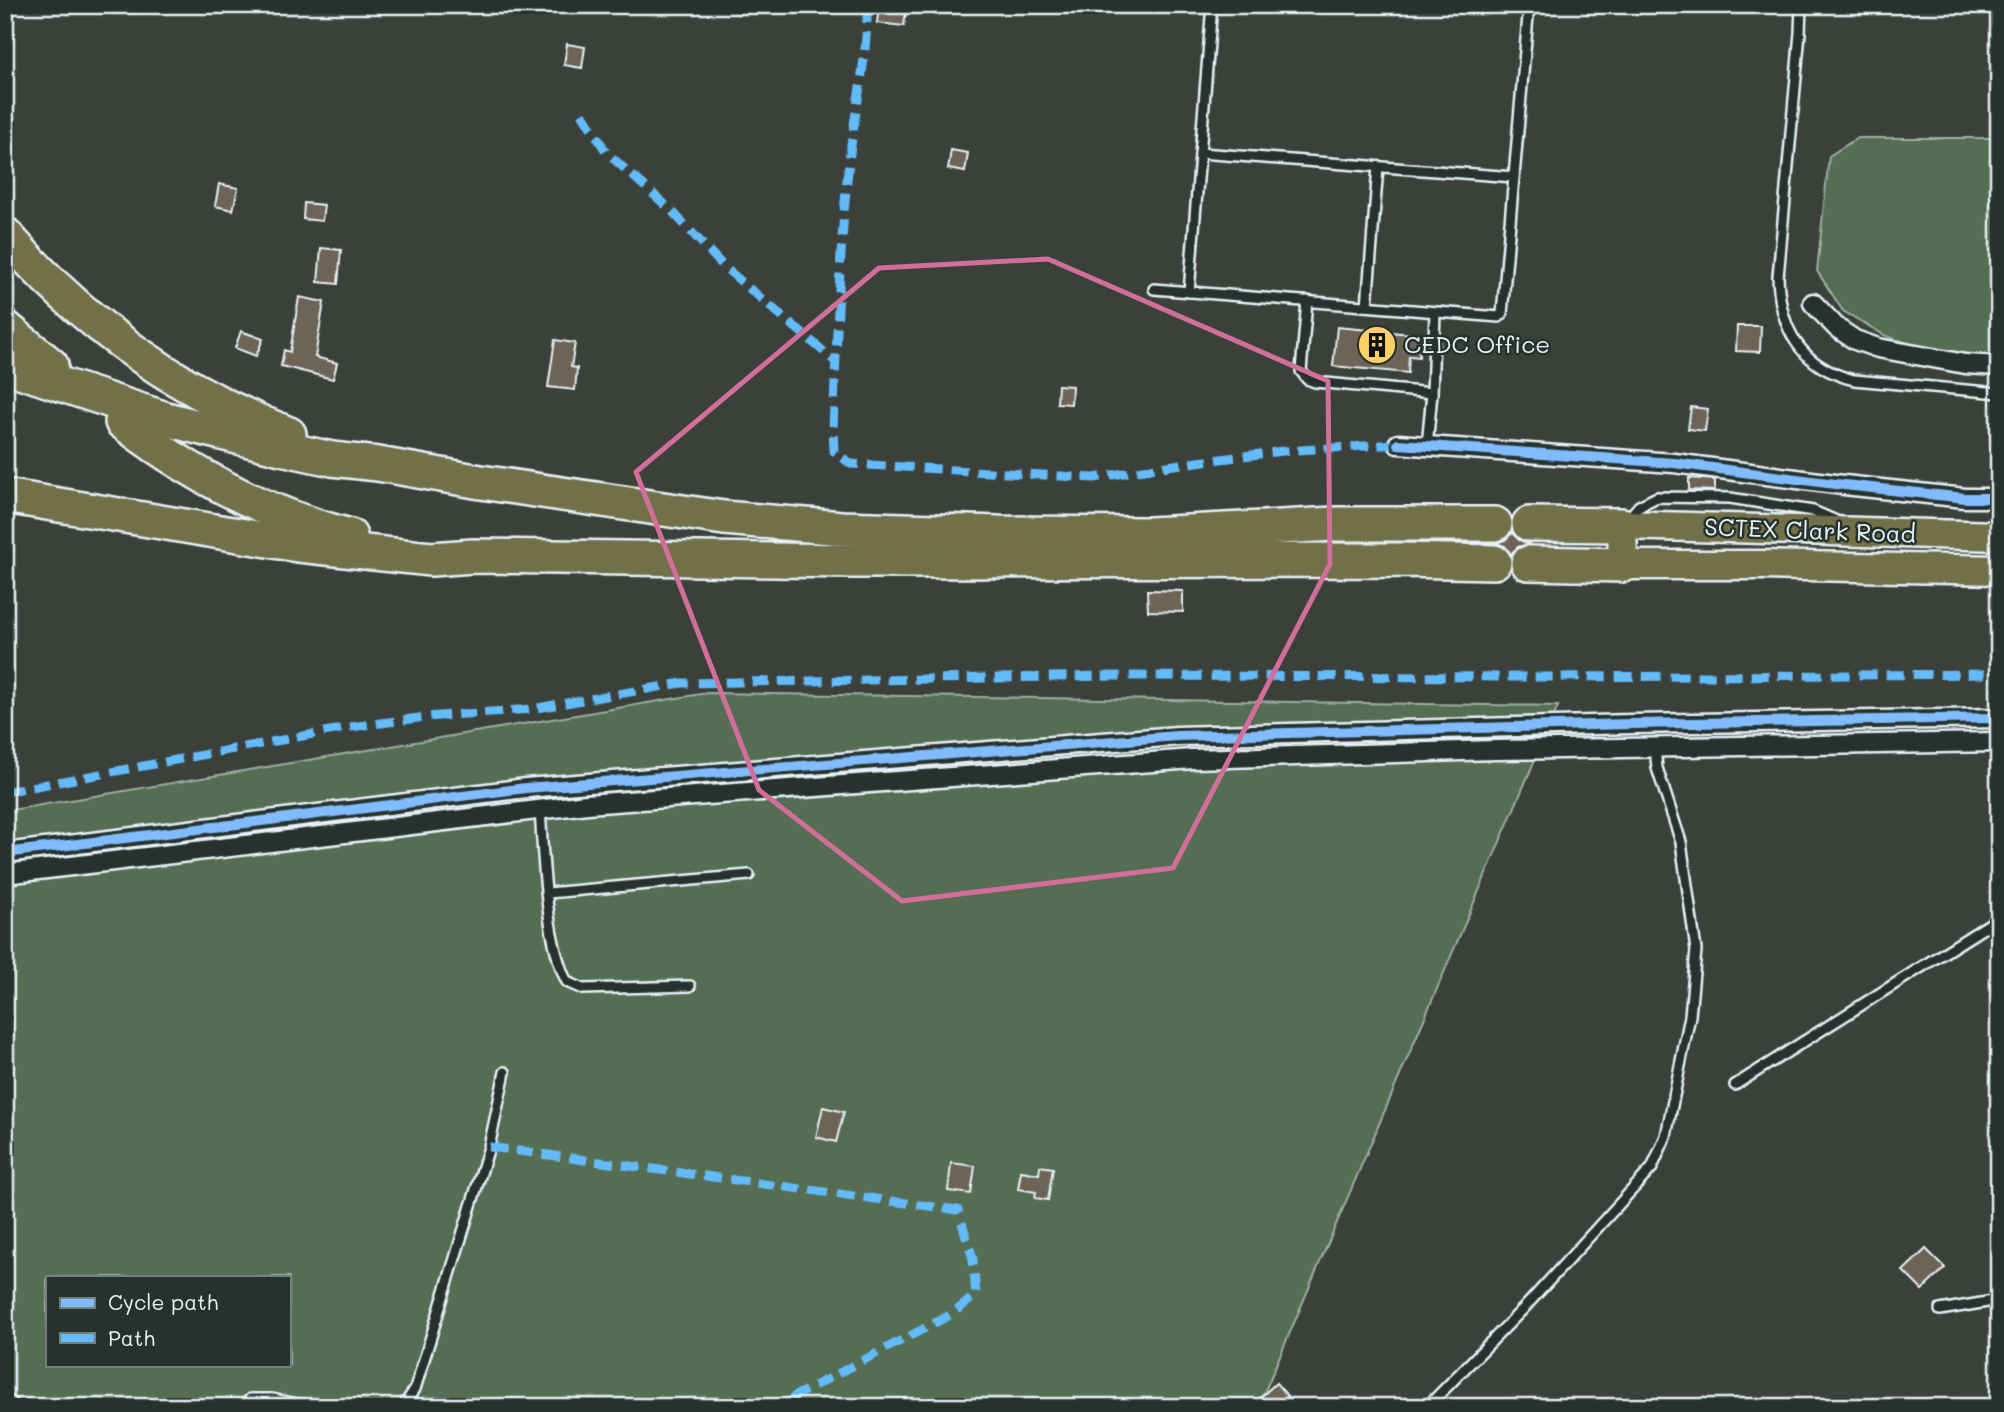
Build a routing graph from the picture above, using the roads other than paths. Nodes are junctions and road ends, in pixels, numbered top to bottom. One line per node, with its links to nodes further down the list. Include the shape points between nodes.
1 (1212, 5): 4 (lane)
2 (1530, 5): 6 (lane)
3 (1801, 5): 19 (lane, via 1778,277 1781,310 1794,341 1817,364 1841,377)
4 (1200, 153): 5 (lane); 9 (lane)
5 (1378, 167): 6 (lane); 12 (lane)
6 (1514, 177): 13 (lane, via 1502,314 1495,318)
7 (5, 234): 23 (highway, via 86,316 184,385 251,419)
8 (1154, 289): 9 (lane)
9 (1189, 292): 10 (lane)
10 (1307, 301): 12 (lane); 18 (lane, via 1301,371 1307,379)
11 (1813, 303): 17 (street, via 1837,328 1878,348)
12 (1367, 306): 13 (lane)
13 (1436, 313): 18 (lane)
14 (5, 327): 15 (highway)
15 (51, 365)
16 (5, 366): 23 (highway, via 233,438)
17 (1999, 366)
18 (1432, 393): 22 (lane)
19 (1999, 393)
20 (122, 422): 30 (highway, via 196,474 275,512 347,535)
21 (1398, 444): 22 (street)
22 (1427, 446): 25 (street, via 1674,463 1965,498)
23 (378, 464): 26 (highway, via 673,511 842,528 1150,534 1335,524)
24 (5, 496): 30 (highway, via 359,553 431,559)
25 (1999, 498)
26 (1495, 524)
27 (1529, 524): 28 (highway)
28 (1622, 525): 29 (main road, SCTEX Clark Road); 33 (main road)
29 (1999, 536)
30 (473, 556): 31 (highway)
31 (1494, 562)
32 (1528, 563): 33 (highway)
33 (1623, 565): 34 (main road, SCTEX Clark Road)
34 (1999, 570)
35 (1999, 719): 37 (street, via 1250,733)
36 (1999, 742): 38 (street)
37 (1025, 748): 39 (lane); 41 (street, via 526,788)
38 (1655, 748): 39 (street, via 1244,757); 56 (lane, via 1681,842 1696,950 1690,1016 1665,1136 1652,1168)
39 (1027, 771): 40 (street)
40 (540, 808): 42 (street); 44 (lane)
41 (5, 853)
42 (5, 874)
43 (748, 875): 44 (lane)
44 (548, 893): 46 (lane, via 567,982 583,989)
45 (1999, 918): 48 (lane)
46 (690, 986)
47 (505, 1072): 55 (lane, via 485,1160 415,1388)
48 (1735, 1085)
49 (1999, 1300): 50 (lane)
50 (1940, 1310)
51 (5, 1404): 52 (street)
52 (10, 1407)
53 (243, 1407): 54 (lane, via 250,1399)
54 (313, 1407)
55 (403, 1407)
56 (1427, 1407)

